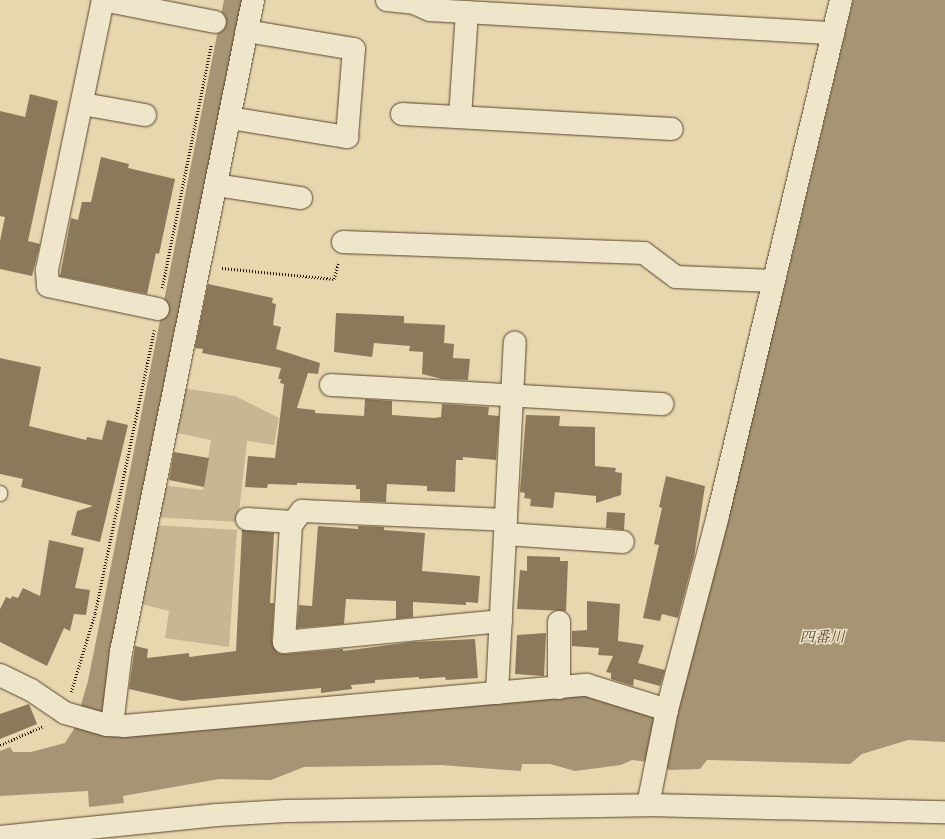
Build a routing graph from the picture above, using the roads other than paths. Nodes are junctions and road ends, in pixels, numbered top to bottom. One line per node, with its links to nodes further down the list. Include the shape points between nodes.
1 (253, 0): 6 (street)
2 (387, 0): 4 (street, via 414,3 430,10)
3 (841, 0): 7 (street)
4 (467, 12): 7 (street); 11 (street)
5 (215, 22): 8 (street, via 103,0)
6 (247, 31): 12 (street); 12 (street, via 354,49 347,138)
7 (833, 33): 17 (street)
8 (83, 104): 10 (street); 18 (street, via 47,270 48,286)
9 (402, 114): 11 (street)
10 (145, 115)
11 (460, 117): 13 (street)
12 (230, 118): 14 (street)
13 (672, 129)
14 (216, 185): 15 (street); 33 (street, via 120,652)
15 (301, 198)
16 (343, 242): 17 (street, via 644,253 676,277)
17 (774, 281): 32 (street)
18 (158, 309)
19 (515, 342): 21 (street)
20 (331, 385): 21 (street)
21 (513, 396): 22 (street); 25 (street)
22 (662, 404)
23 (247, 519): 24 (street)
24 (293, 522): 25 (street, via 302,511); 27 (street, via 284,642)
25 (506, 527): 26 (street); 27 (street)
26 (623, 542)
27 (501, 621): 31 (street)
28 (559, 622): 30 (street)
29 (0, 675): 33 (street, via 31,690 70,715)
30 (559, 688): 31 (street); 32 (street, via 587,685)
31 (497, 693): 33 (street, via 159,724)
32 (667, 714): 34 (street)
33 (110, 725)
34 (648, 805): 35 (street); 36 (street, via 286,811)
35 (945, 812)
36 (37, 836): 37 (street)
37 (0, 837)

